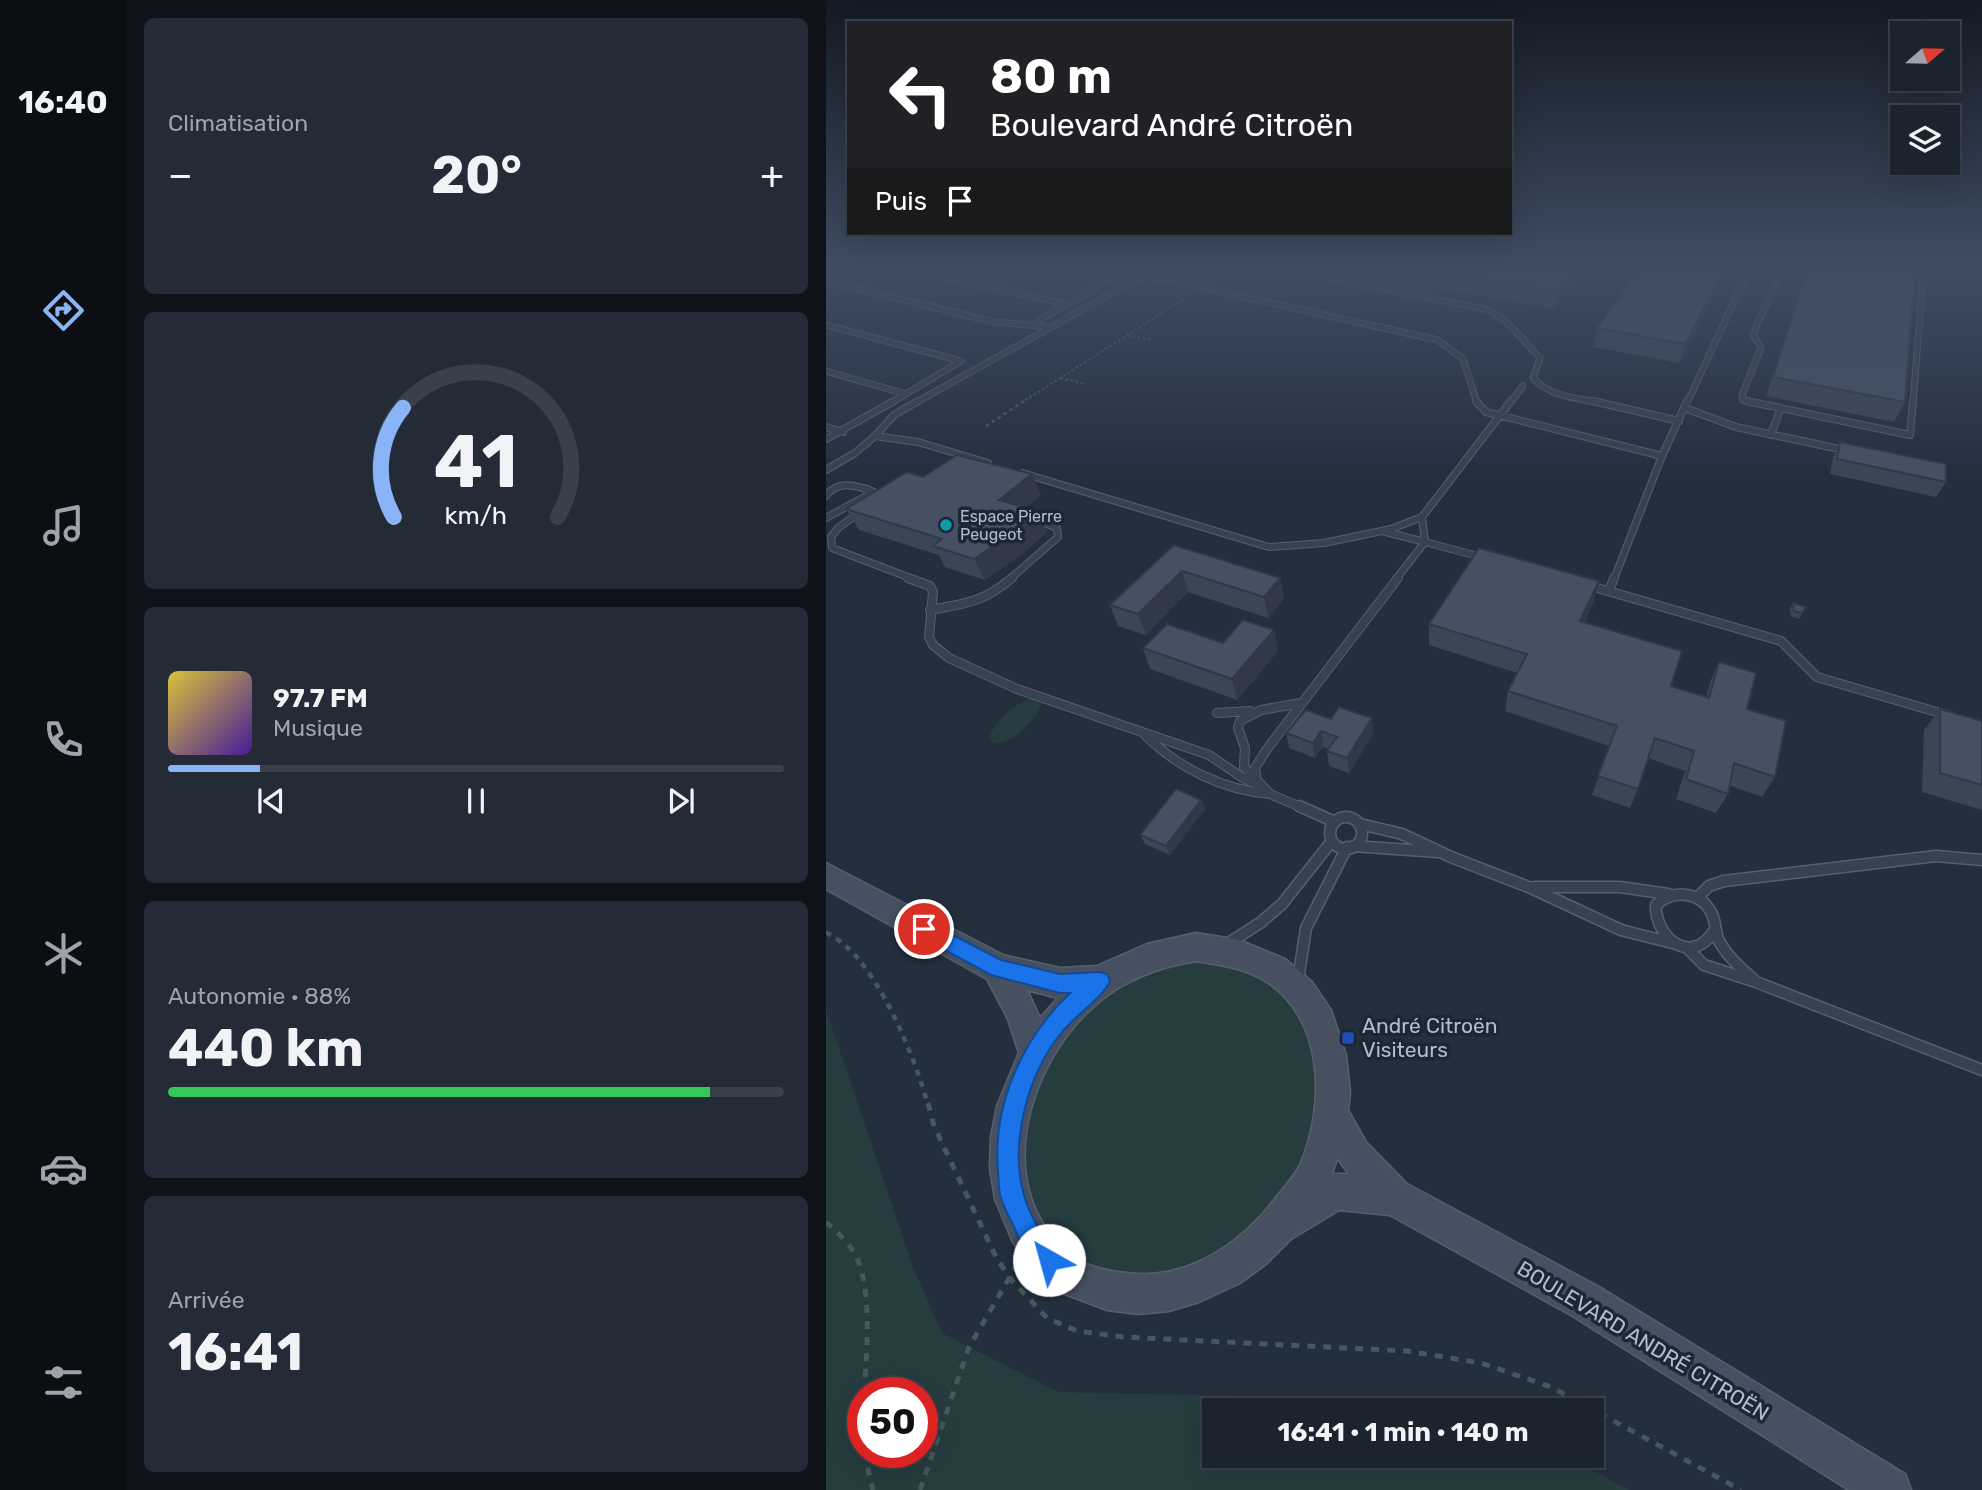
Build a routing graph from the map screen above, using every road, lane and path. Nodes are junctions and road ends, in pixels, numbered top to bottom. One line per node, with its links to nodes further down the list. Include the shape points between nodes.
1 (867, 337): 15 (lane, via 961,361)
2 (1035, 337): 24 (lane, via 894,415)
3 (1126, 337): 12 (path)
4 (1136, 337): 10 (path)
5 (1422, 337): 18 (lane, via 1455,349 1467,363 1479,407)
6 (1520, 337): 19 (lane, via 1540,358 1534,378 1541,387)
7 (1718, 337): 16 (lane)
8 (1754, 337): 17 (lane, via 1760,348 1743,400)
9 (1918, 337): 17 (lane, via 1910,435)
10 (1153, 340)
11 (826, 371): 15 (lane)
12 (1061, 378): 13 (path); 20 (path)
13 (1086, 384)
14 (1523, 386): 18 (lane)
15 (906, 394): 22 (lane)
16 (1685, 408): 19 (lane); 23 (lane, via 1722,424)
17 (1780, 410): 23 (lane)
18 (1499, 416): 27 (lane); 36 (lane)
19 (1679, 421): 27 (lane)
20 (986, 426)
21 (826, 427): 22 (lane)
22 (843, 432): 25 (lane)
23 (1771, 435): 26 (lane)
24 (875, 436): 28 (lane, via 918,442); 30 (lane)
25 (826, 439)
26 (1862, 454)
27 (1662, 456): 42 (lane)
28 (995, 466)
29 (1008, 469): 38 (lane, via 1269,547 1304,547)
30 (826, 470)
31 (867, 489): 32 (lane, via 846,483); 33 (lane, via 868,495); 34 (lane, via 880,495 880,501)
32 (826, 496)
33 (860, 500): 34 (lane, via 874,498); 37 (lane)
34 (870, 507): 43 (lane, via 838,528 831,537 832,548 930,586 935,598)
35 (1018, 514): 43 (lane, via 1044,521 1056,528 1058,537 993,594)
36 (1422, 517): 38 (lane); 39 (lane)
37 (826, 518)
38 (1379, 531): 39 (lane)
39 (1424, 542): 40 (lane); 44 (lane)
40 (1491, 560)
41 (1582, 584): 42 (lane)
42 (1609, 591): 46 (lane, via 1781,641 1816,677)
43 (930, 610): 48 (lane, via 926,627 933,647 950,658)
44 (1301, 703): 45 (lane); 49 (lane, via 1255,768)
45 (1254, 710): 47 (lane, via 1240,720); 47 (lane, via 1217,713)
46 (1956, 718)
47 (1239, 731): 49 (lane, via 1245,748 1244,767)
48 (1145, 735): 49 (lane, via 1209,755); 49 (lane, via 1171,760 1251,794)
49 (1264, 787): 50 (lane)
50 (1335, 822): 51 (lane, via 1345,818); 52 (lane, via 1329,834)
51 (1360, 824): 53 (lane, via 1362,838); 54 (lane, via 1382,825)
52 (1332, 841): 53 (lane); 62 (lane, via 1273,912)
53 (1350, 846): 54 (lane); 66 (lane, via 1306,922)
54 (1439, 852): 57 (lane)
55 (1982, 860): 59 (lane, via 1936,856 1724,881 1709,886)
56 (826, 875): 63 (main road, BOULEVARD ANDRÉ CITROËN)
57 (1529, 887): 58 (lane, via 1634,888); 61 (lane, via 1653,943)
58 (1668, 894): 59 (lane); 61 (lane, via 1656,905 1655,922 1667,938)
59 (1697, 898): 60 (lane, via 1711,913)
60 (1714, 931): 61 (lane, via 1705,944); 65 (lane, via 1731,959)
61 (1681, 946): 65 (lane, via 1704,965)
62 (1219, 948): 64 (main road, BOULEVARD ANDRÉ CITROËN, via 1171,950 1123,967); 66 (main road, BOULEVARD ANDRÉ CITROËN, via 1270,966)
63 (998, 969): 64 (main road, BOULEVARD ANDRÉ CITROËN, via 1060,983); 67 (main road, BOULEVARD ANDRÉ CITROËN, via 1028,1023)
64 (1100, 981): 67 (main road, BOULEVARD ANDRÉ CITROËN, via 1054,1025)
65 (1756, 982): 68 (lane)
66 (1298, 989): 69 (main road, BOULEVARD ANDRÉ CITROËN, via 1313,1008 1331,1057)
67 (1035, 1053): 73 (main road, BOULEVARD ANDRÉ CITROËN, via 1016,1097 1007,1145 1012,1196)
68 (1982, 1070)
69 (1332, 1116): 70 (main road, BOULEVARD ANDRÉ CITROËN, via 1354,1154); 72 (main road, BOULEVARD ANDRÉ CITROËN, via 1315,1173)
70 (1394, 1197): 72 (main road, BOULEVARD ANDRÉ CITROËN, via 1335,1191); 78 (main road, BOULEVARD ANDRÉ CITROËN, via 1585,1301)
71 (826, 1222): 74 (path, via 856,1256 866,1303)
72 (1280, 1227): 73 (main road, BOULEVARD ANDRÉ CITROËN, via 1224,1272 1177,1291 1148,1295 1094,1288 1070,1276)
73 (1032, 1241): 77 (path, via 969,1347)
74 (863, 1377)
75 (868, 1468): 76 (path)
76 (873, 1490)
77 (919, 1490)
78 (1889, 1490)

